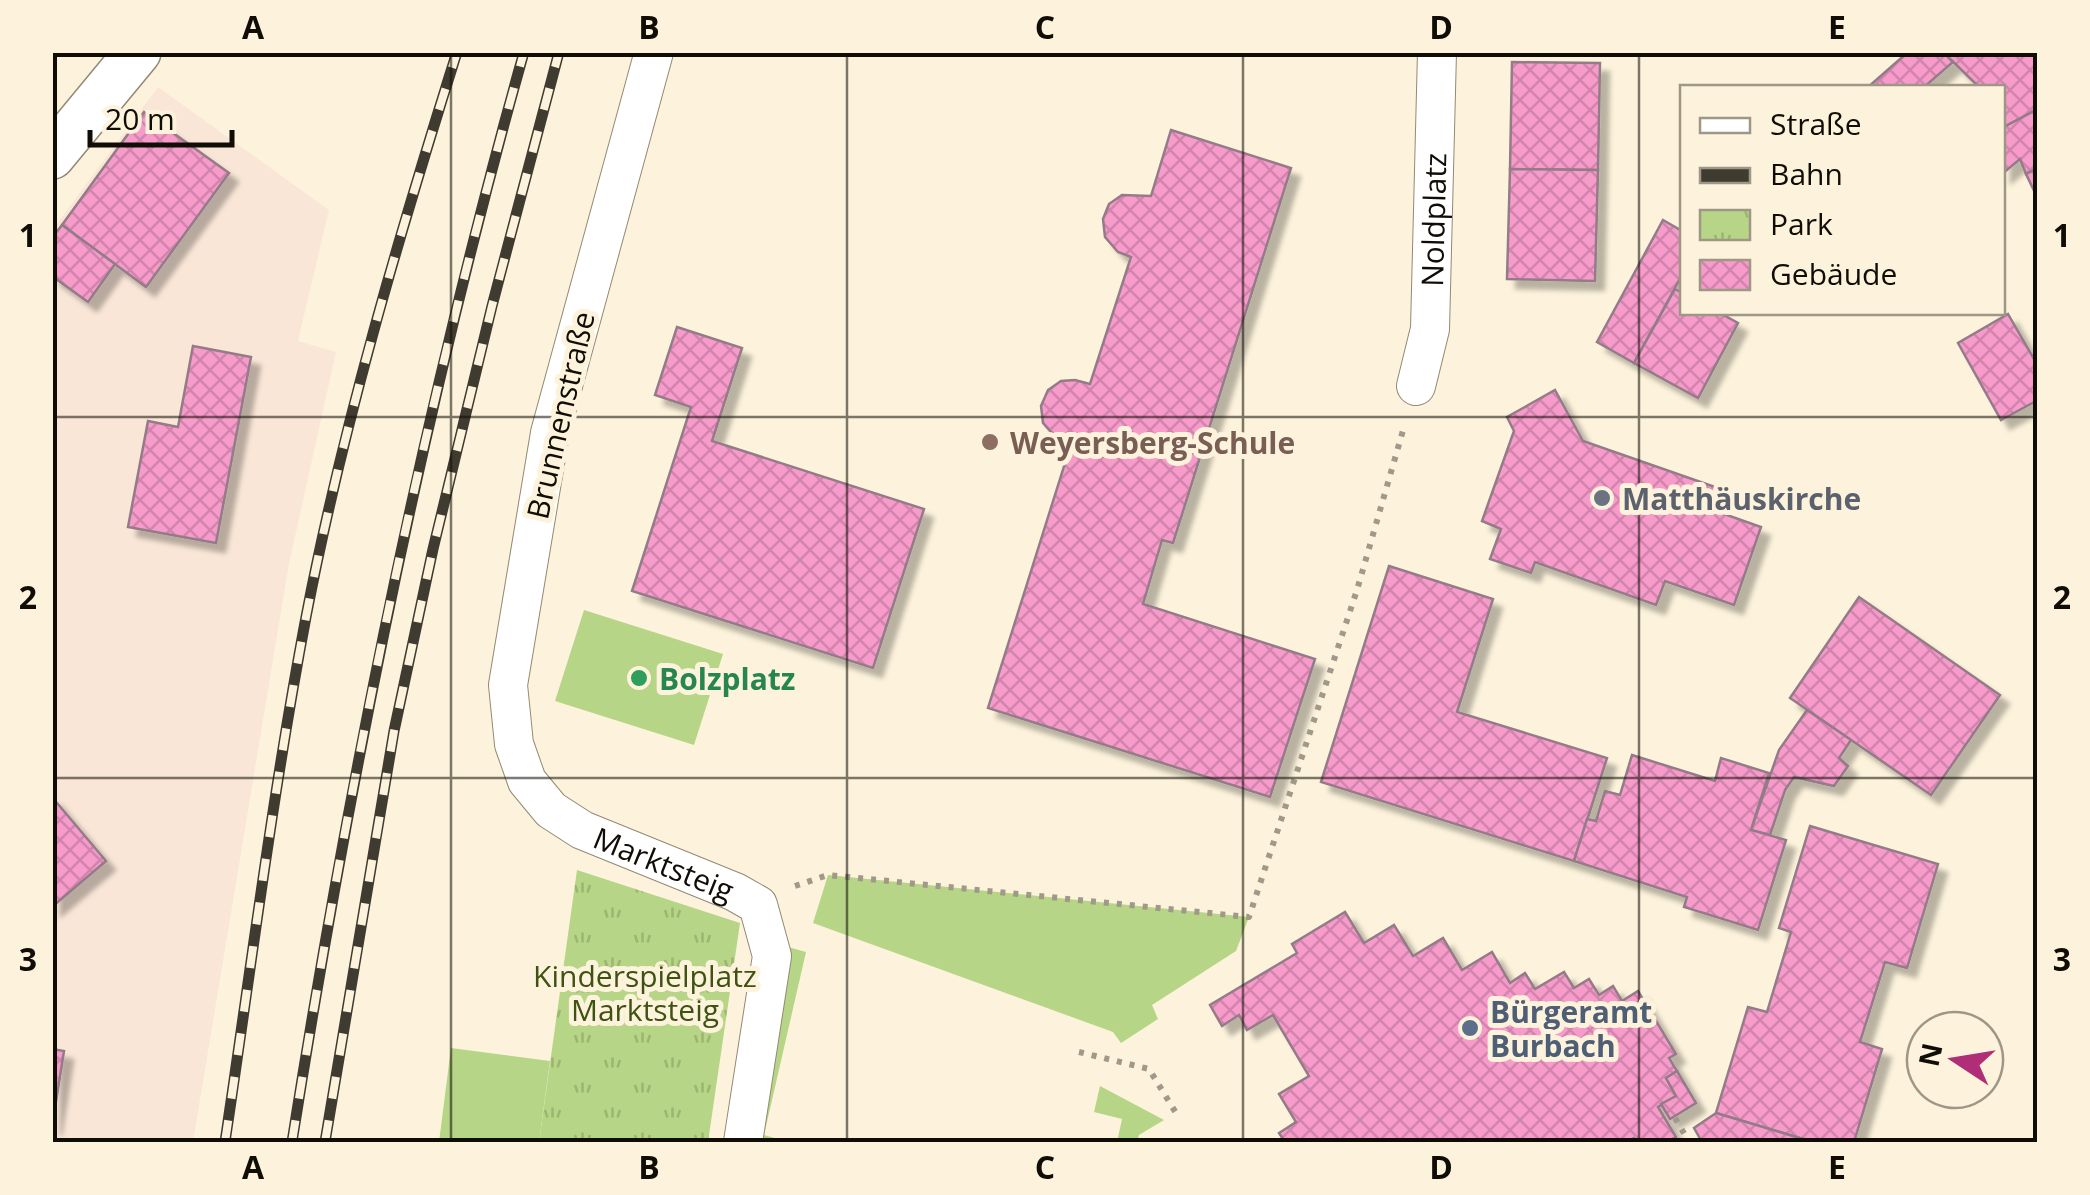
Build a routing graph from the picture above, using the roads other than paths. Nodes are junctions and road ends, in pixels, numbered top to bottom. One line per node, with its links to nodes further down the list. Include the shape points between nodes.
1 (138, 52): 4 (street)
2 (654, 52): 6 (street, Brunnenstraße, via 550,433 508,685 514,744)
3 (1437, 52): 5 (street, Noldplatz, via 1430,329)
4 (52, 156)
5 (1416, 386)
6 (527, 781): 7 (street, Marktsteig, via 551,810 582,830 758,905 772,956)
7 (742, 1142)

